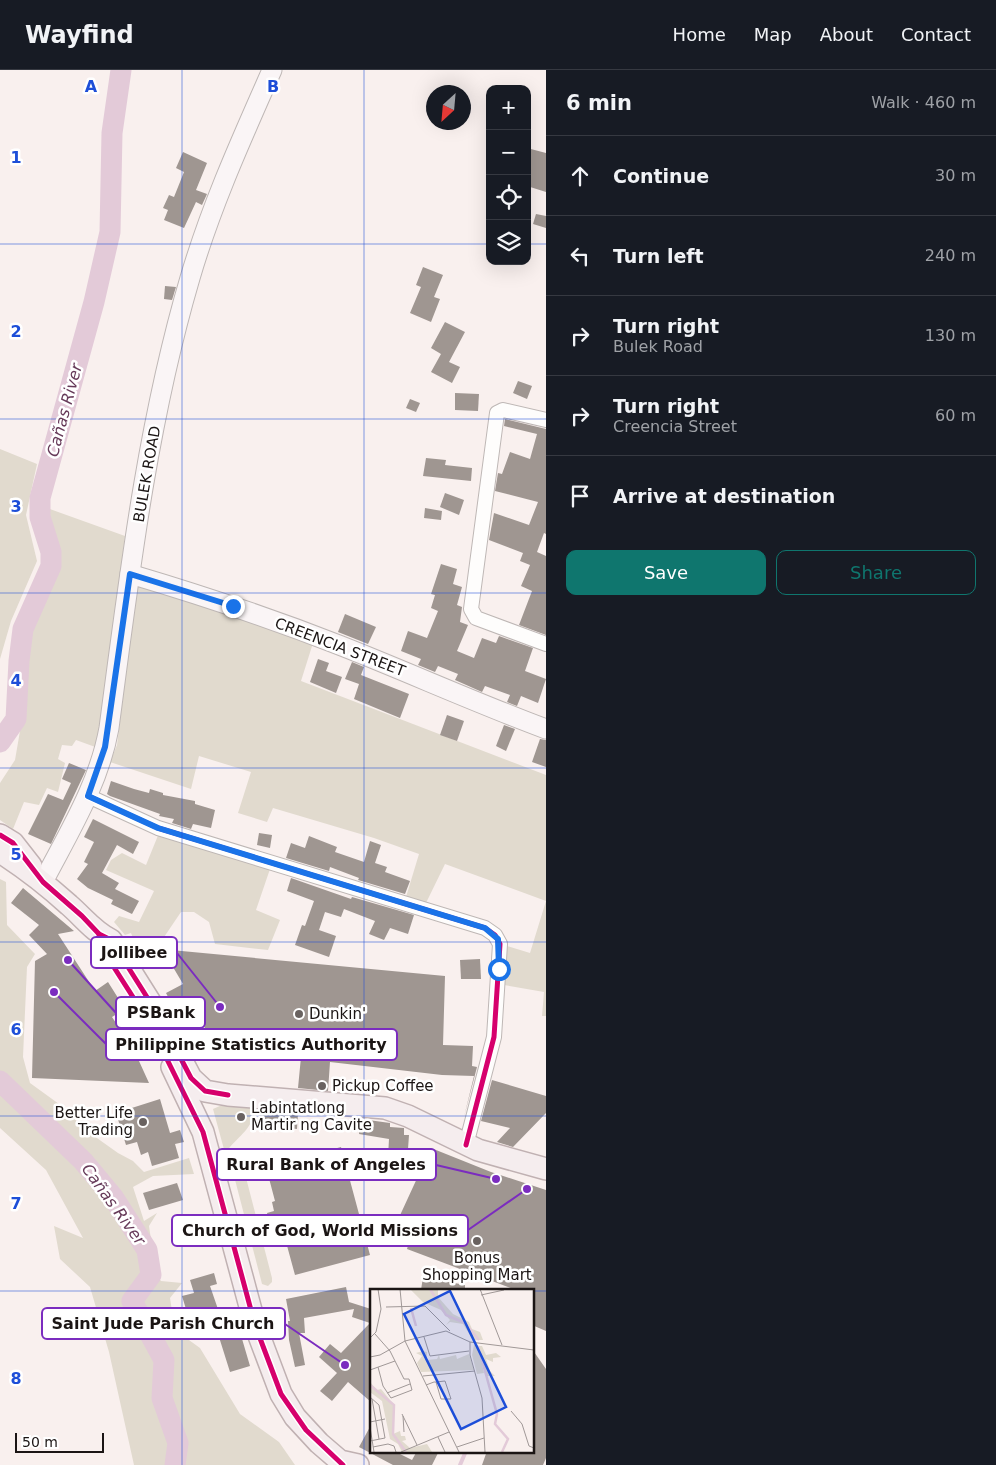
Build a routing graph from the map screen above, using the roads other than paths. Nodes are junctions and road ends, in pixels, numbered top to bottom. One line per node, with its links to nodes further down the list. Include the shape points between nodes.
1 (272, 70): 3 (main road, BULEK ROAD, via 235,154 190,277 163,386)
2 (546, 420): 4 (street, via 503,410 497,413 471,612 476,618)
3 (130, 574): 5 (main road, CREENCIA STREET, via 340,645); 6 (main road, BULEK ROAD, via 105,747)
4 (546, 644)
5 (546, 729)
6 (88, 796): 8 (main road, BULEK ROAD); 12 (street, via 158,828 485,928 495,935 500,951 494,1037)
7 (4, 851): 8 (main road)
8 (43, 882): 9 (main road)
9 (99, 934): 10 (main road, via 111,940 130,967 194,1082 205,1091); 11 (main road, via 101,947 147,1019)
10 (228, 1095): 11 (main road, via 208,1106); 12 (main road, via 385,1108)
11 (203, 1132): 14 (main road, via 255,1325 273,1375 295,1417 319,1443)
12 (466, 1145): 13 (main road)
13 (546, 1169)
14 (347, 1464)

